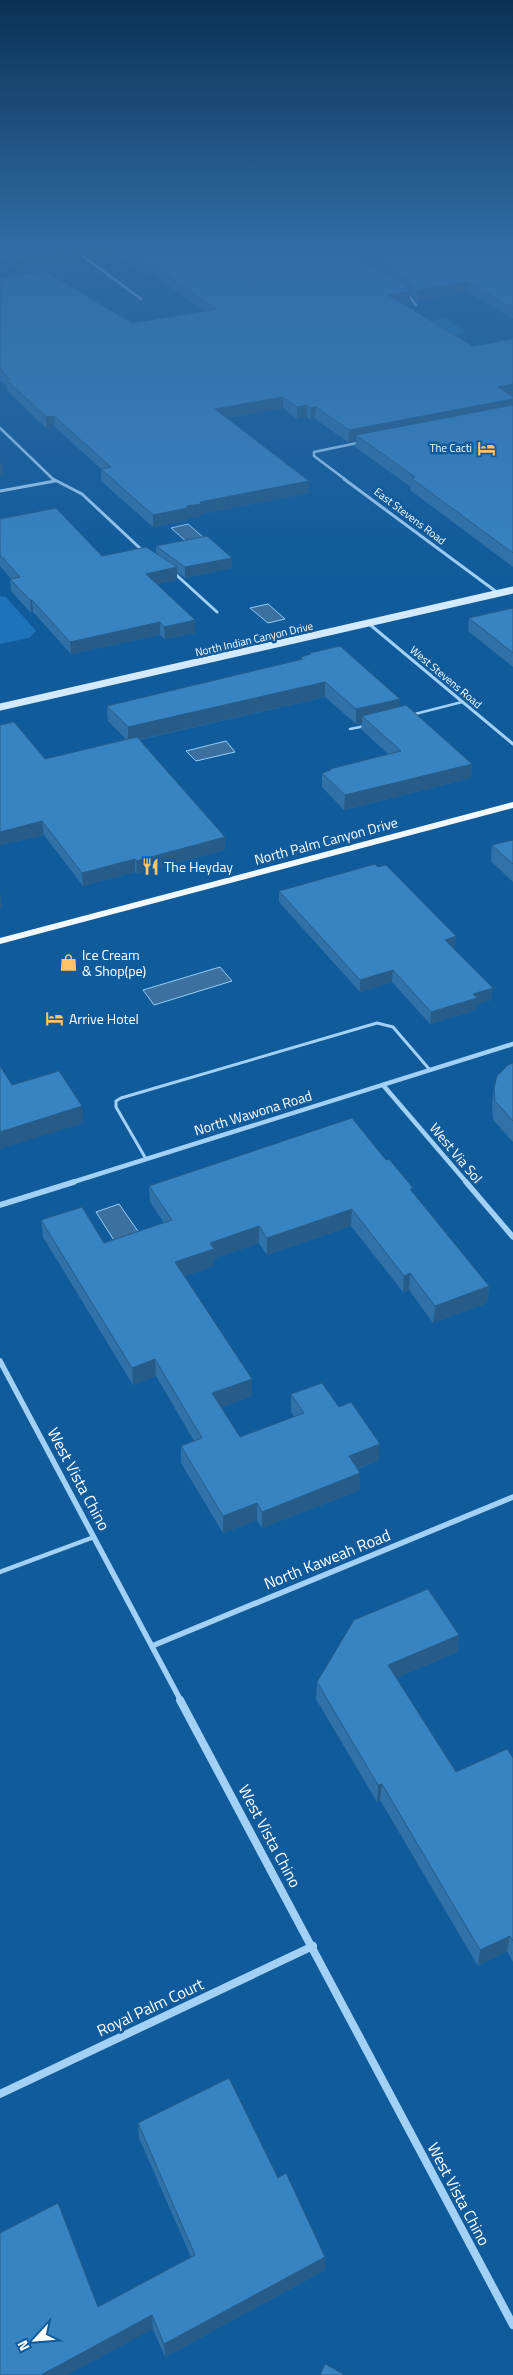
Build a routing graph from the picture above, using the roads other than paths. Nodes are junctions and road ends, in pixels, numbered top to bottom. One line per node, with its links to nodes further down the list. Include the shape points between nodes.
1 (0, 428): 3 (street)
2 (371, 440): 8 (street, East Stevens Road, via 314,452 314,456)
3 (55, 481): 4 (street); 5 (street, via 82,494)
4 (0, 491)
5 (146, 554)
6 (166, 567): 9 (street)
7 (513, 590): 8 (main road, North Indian Canyon Drive)
8 (498, 593): 10 (main road, North Indian Canyon Drive)
9 (217, 612)
10 (368, 623): 11 (street, West Stevens Road); 12 (main road, North Indian Canyon Drive)
11 (462, 702): 13 (lane); 16 (street, West Stevens Road)
12 (0, 707)
13 (407, 716)
14 (369, 725): 15 (lane)
15 (350, 729)
16 (513, 744)
17 (513, 805): 18 (main road, North Palm Canyon Drive)
18 (0, 941)
19 (513, 1044): 20 (street, North Wawona Road)
20 (430, 1070): 21 (street, North Wawona Road); 22 (lane, via 393,1027 377,1023 121,1098 116,1101 116,1107)
21 (383, 1084): 22 (street, North Wawona Road); 24 (street, West Via Sol)
22 (146, 1159): 23 (street, North Wawona Road)
23 (0, 1205)
24 (513, 1237)
25 (0, 1361): 27 (street, West Vista Chino)
26 (513, 1497): 29 (street, North Kaweah Road)
27 (94, 1536): 28 (lane); 29 (street, West Vista Chino)
28 (0, 1572)
29 (152, 1646): 30 (street, West Vista Chino)
30 (313, 1946): 31 (street, Royal Palm Court); 32 (street, West Vista Chino)
31 (0, 2094)
32 (513, 2325)

